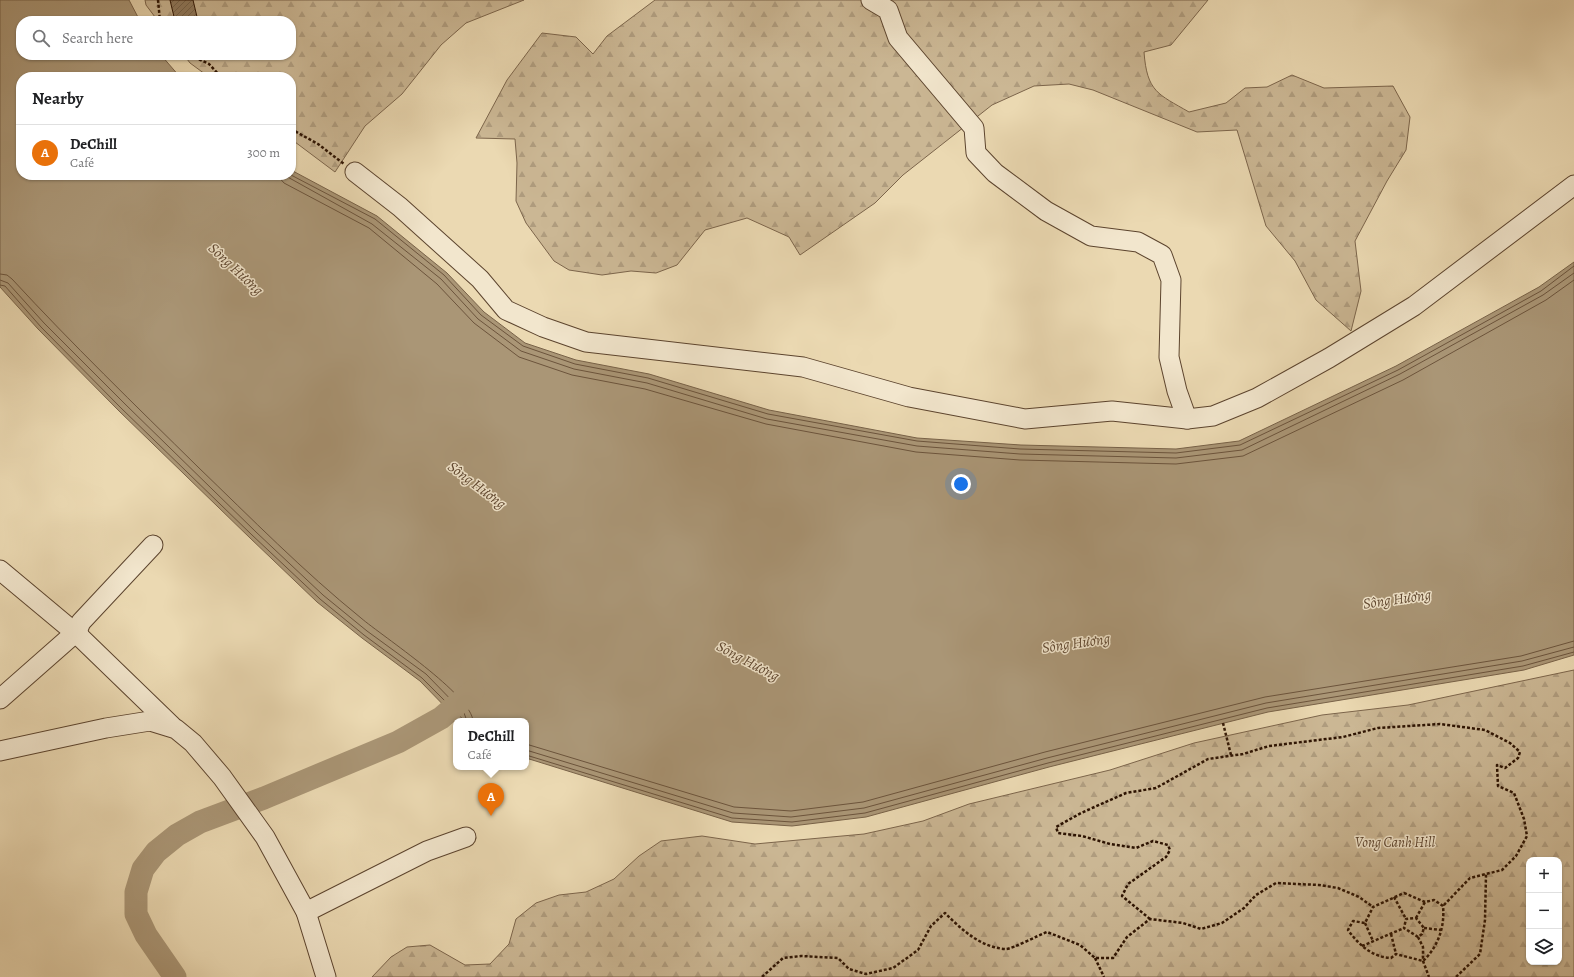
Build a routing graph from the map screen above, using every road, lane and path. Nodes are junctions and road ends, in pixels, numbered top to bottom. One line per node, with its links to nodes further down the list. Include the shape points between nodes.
1 (158, 0): 3 (path)
2 (871, 0): 9 (street, via 888,10 898,38 974,128 976,153 995,173 1046,211 1091,236 1138,242 1162,255 1171,280 1169,357)
3 (160, 16)
4 (200, 60): 5 (path)
5 (216, 72)
6 (296, 132): 7 (path, via 318,144)
7 (355, 172): 9 (street, via 400,206 474,274 506,310 543,327 586,342 803,367 909,397 1025,419 1112,411)
8 (1574, 185): 9 (street, via 1414,306 1329,358 1257,398 1213,416)
9 (1187, 419)
10 (152, 545): 12 (street, via 81,622)
11 (0, 570): 12 (street)
12 (77, 635): 13 (street); 15 (street)
13 (0, 699)
14 (1223, 723): 17 (path)
15 (176, 730): 16 (street, via 150,721); 24 (street, via 193,743 222,777 265,837)
16 (0, 750)
17 (1231, 755): 19 (path, via 1269,746 1343,737 1378,728 1440,724 1485,730 1510,742 1520,752 1518,758 1505,768 1497,765 1497,776 1498,786 1514,793 1524,819 1527,836 1516,856 1502,870); 26 (path, via 1208,759 1156,788 1126,793 1056,827 1058,833 1136,848 1153,841 1168,844 1170,850 1166,857 1128,884 1122,896)
18 (466, 837): 24 (street, via 427,851)
19 (1486, 874): 22 (path, via 1470,878); 43 (path, via 1485,920 1480,954)
20 (1394, 897): 21 (path, via 1404,893); 23 (path); 27 (path)
21 (1425, 902): 22 (path, via 1434,900); 25 (path)
22 (1443, 906): 31 (path)
23 (1373, 907): 26 (path, via 1359,897 1338,888 1319,884 1276,883 1256,895 1244,908 1222,923 1201,930 1183,923); 28 (path)
24 (306, 912): 39 (street)
25 (1416, 918): 27 (path); 30 (path)
26 (1150, 919): 37 (path, via 1127,937 1113,958)
27 (1406, 919): 29 (path)
28 (1364, 923): 34 (path); 35 (path, via 1354,921 1348,930)
29 (1404, 928): 32 (path); 33 (path)
30 (1424, 928): 31 (path); 33 (path)
31 (1441, 930): 38 (path, via 1433,952)
32 (1391, 934): 34 (path); 36 (path)
33 (1418, 937): 38 (path, via 1423,947)
34 (1373, 941): 35 (path)
35 (1362, 946): 36 (path, via 1381,957 1391,958)
36 (1396, 954): 38 (path)
37 (1095, 958): 40 (path, via 1080,945 1047,932 1007,949 984,943 962,931 945,913 931,926 918,950 893,968 866,974 850,969 838,958 801,956 783,958); 41 (path)
38 (1423, 962): 42 (path)
39 (326, 977)
40 (762, 977)
41 (1104, 977)
42 (1429, 977)
43 (1456, 977)

